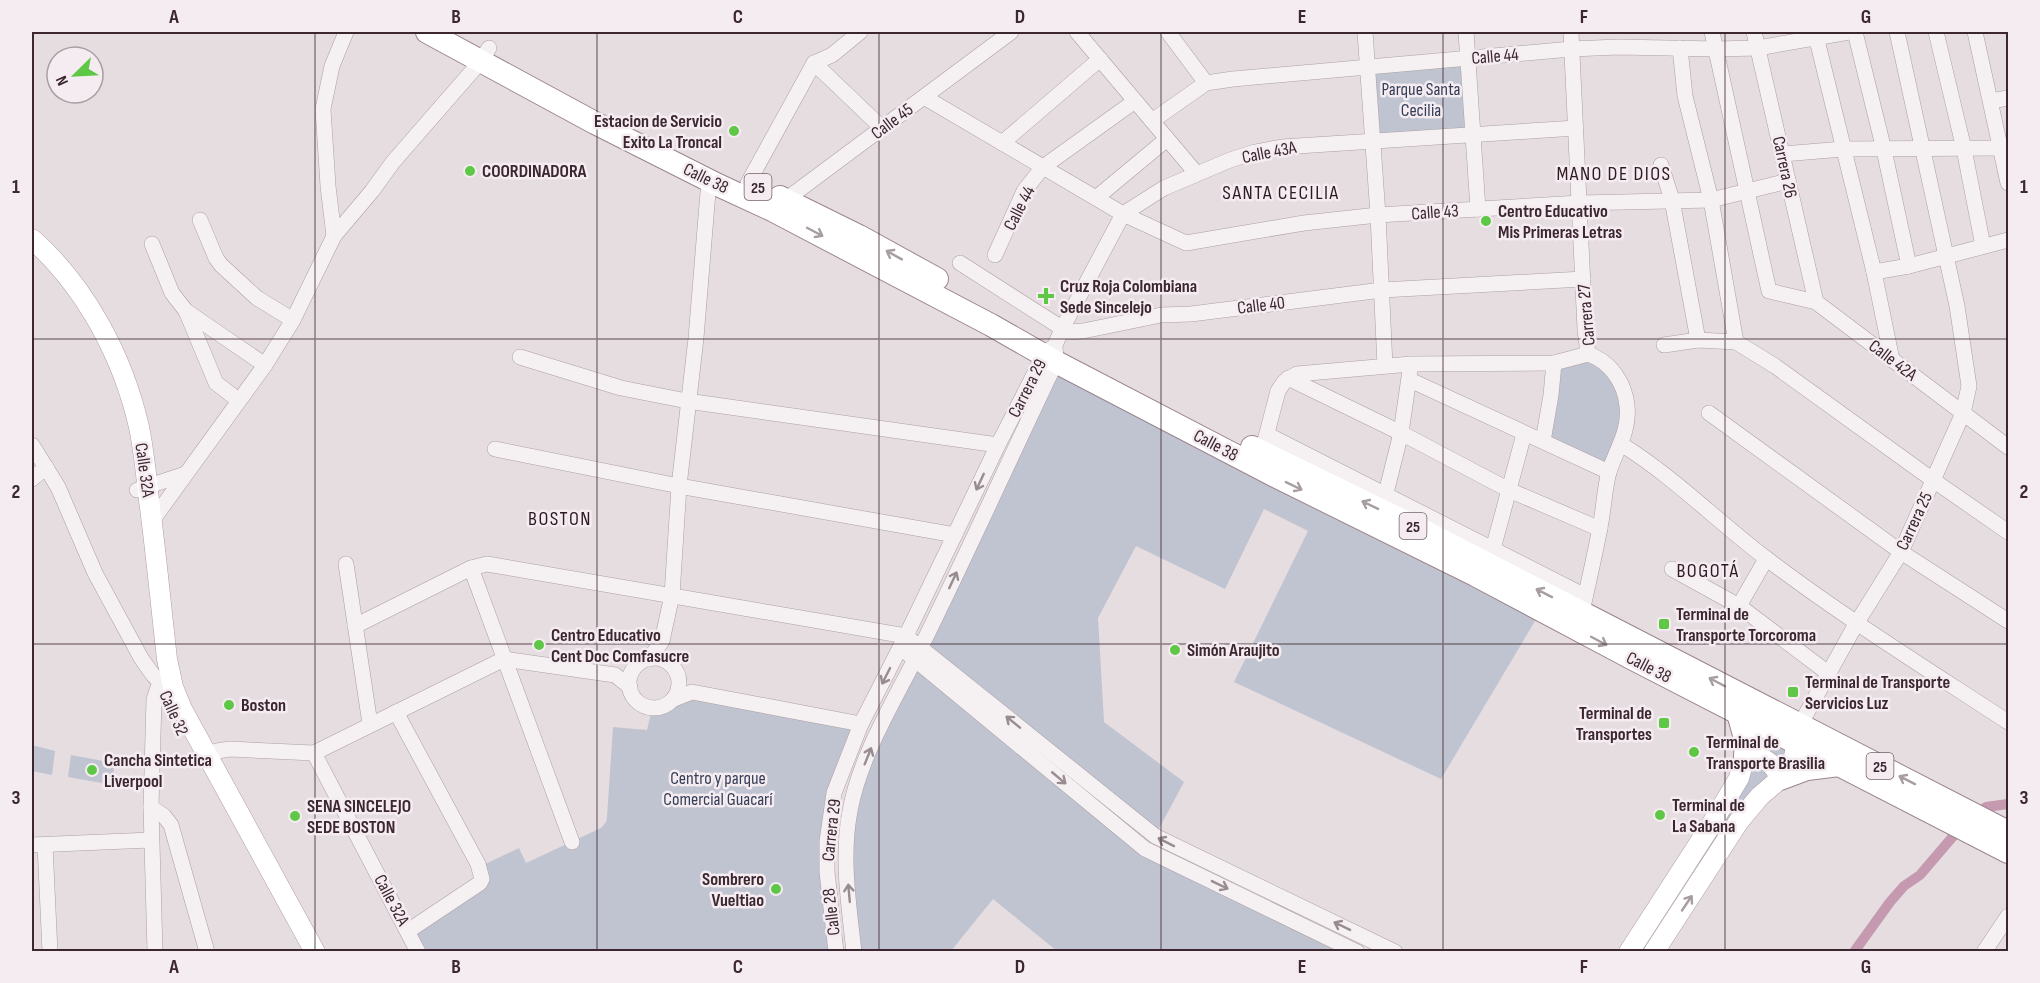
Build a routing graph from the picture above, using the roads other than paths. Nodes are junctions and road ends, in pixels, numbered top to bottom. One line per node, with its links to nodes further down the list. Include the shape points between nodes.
1 (346, 32): 64 (street, via 332,66 322,109)
2 (427, 32): 24 (highway, Calle 38 / 25)
3 (459, 32): 24 (highway, Calle 38 / 25)
4 (860, 32): 27 (street, via 841,49)
5 (1011, 32): 30 (street, Calle 45)
6 (1077, 32): 26 (street)
7 (1168, 32): 29 (street)
8 (1365, 32): 28 (street)
9 (1466, 32): 25 (street)
10 (1571, 32): 22 (street, Carrera 27)
11 (1671, 32): 20 (street)
12 (1712, 32): 23 (street)
13 (1754, 32): 21 (street, Carrera 26)
14 (1849, 32): 19 (street, Calle 44)
15 (1855, 32): 45 (street)
16 (1897, 32): 41 (street, Carrera 25)
17 (1936, 32): 44 (street)
18 (1975, 32): 33 (street)
19 (1816, 35): 21 (street, Calle 44); 43 (street)
20 (1677, 47): 22 (street, Calle 44); 23 (street, Calle 44); 57 (street)
21 (1758, 48): 23 (street, Calle 44); 46 (street, Carrera 26)
22 (1572, 49): 25 (street, Calle 44); 36 (street, Carrera 27)
23 (1716, 49): 54 (street)
24 (485, 55): 50 (highway, Calle 38 / 25, via 595,123); 52 (highway, Calle 38 / 25); 64 (street)
25 (1467, 58): 28 (street, Calle 44); 37 (street)
26 (1100, 59): 32 (street); 40 (street)
27 (814, 63): 35 (street); 52 (street)
28 (1368, 67): 29 (street, Calle 44); 39 (street)
29 (1206, 83): 34 (street, Calle 44)
30 (924, 97): 35 (street, Calle 45); 40 (street, Calle 43)
31 (2008, 98): 33 (street)
32 (1135, 100): 34 (street); 48 (street, Calle 44)
33 (1991, 101): 42 (street)
34 (1152, 121): 38 (street)
35 (882, 128): 59 (street, Calle 45)
36 (1576, 128): 37 (street, Calle 43A); 58 (street, Carrera 27)
37 (1472, 134): 39 (street, Calle 43A); 60 (street)
38 (1167, 139): 49 (street); 55 (street)
39 (1372, 140): 49 (street, Calle 43A, via 1255,152); 62 (street)
40 (1002, 143): 48 (street, Calle 43)
41 (1923, 148): 44 (street); 45 (street); 71 (street, Carrera 25)
42 (2001, 148): 44 (street); 53 (street)
43 (1843, 149): 45 (street); 46 (street); 74 (street)
44 (1964, 149): 68 (street)
45 (1884, 150): 73 (street)
46 (1783, 154): 51 (street, Carrera 26)
47 (1661, 165): 56 (street)
48 (1043, 167): 55 (street, Calle 43); 70 (street, Calle 44, via 1024,191)
49 (1196, 173): 61 (street, Calle 43A)
50 (709, 180): 59 (highway, Calle 38 / 25); 93 (street)
51 (1788, 182): 54 (street, Calle 43); 77 (street, Carrera 26)
52 (748, 183): 59 (highway, Calle 38 / 25)
53 (2008, 183)
54 (1748, 192): 57 (street, Calle 43); 77 (street, Calle 42A, via 1769,291)
55 (1096, 198): 61 (street, Calle 43)
56 (1672, 200): 57 (street, Calle 43); 58 (street, Calle 43); 80 (street)
57 (1711, 200): 81 (street)
58 (1580, 203): 60 (street, Calle 43); 75 (street, Carrera 27)
59 (779, 205): 83 (highway, Calle 38 / 25, via 859,236)
60 (1478, 209): 62 (street, Calle 43)
61 (1123, 214): 62 (street, Calle 43, via 1186,243); 83 (street, Calle 43A)
62 (1378, 215): 76 (street)
63 (200, 220): 79 (street, via 221,265 257,298)
64 (334, 236): 79 (street)
65 (32, 239): 110 (main road, Calle 32A, via 74,286 113,351 138,425)
66 (2008, 240): 68 (street)
67 (152, 244): 78 (street, via 171,293)
68 (1983, 246): 71 (street)
69 (32, 253): 110 (main road, Calle 32A, via 65,292 102,356)
70 (995, 255)
71 (1945, 257): 73 (street); 94 (street, Carrera 25, via 1957,306 1968,386)
72 (960, 263): 83 (street, Calle 40)
73 (1909, 266): 74 (street)
74 (1874, 272): 86 (street)
75 (1583, 279): 76 (street, Calle 40); 84 (street, Carrera 27)
76 (1382, 290): 83 (street, Calle 40, via 1161,315 1068,332); 89 (street)
77 (1816, 302): 86 (street, Calle 42A)
78 (186, 311): 88 (street); 92 (street, via 216,383)
79 (293, 320): 88 (street)
80 (1698, 340): 81 (street); 82 (street)
81 (1736, 342): 109 (street)
82 (1664, 345)
83 (1054, 347): 99 (highway, Calle 38 / 25); 102 (street, Carrera 29); 134 (street, Carrera 29, one-way to 83); 145 (highway, Calle 38 / 25, one-way to 145, via 1275,476)
84 (1588, 354): 87 (street); 100 (street, Carrera 27, via 1609,366 1624,391 1627,427)
85 (520, 357): 93 (street, via 621,388)
86 (1892, 360): 94 (street, Calle 42A)
87 (1554, 363): 90 (street); 98 (street)
88 (265, 365): 92 (street)
89 (1385, 366): 90 (street); 91 (street, via 1309,372)
90 (1410, 372): 96 (street); 97 (street)
91 (1288, 378): 96 (street); 99 (street, via 1278,391)
92 (238, 400): 107 (street)
93 (687, 401): 102 (street); 111 (street)
94 (1963, 412): 103 (street, Calle 42A); 109 (street, Carrera 25)
95 (1709, 413): 120 (street)
96 (1401, 433): 112 (street); 113 (street)
97 (1524, 434): 98 (street); 112 (street)
98 (1543, 441): 106 (street)
99 (1265, 444): 113 (street); 126 (highway, Calle 38 / 25, one-way to 99, via 1420,529)
100 (1621, 444): 106 (street, Carrera 27); 121 (street, via 1650,462)
101 (32, 445): 105 (street, Calle 32)
102 (998, 445): 118 (street, Carrera 29, one-way to 118)
103 (2008, 447)
104 (495, 449): 111 (street)
105 (46, 467): 108 (street); 140 (street, Calle 32, via 95,573 141,658)
106 (1609, 472): 116 (street, Carrera 27)
107 (185, 474): 110 (street); 114 (street)
108 (32, 479)
109 (1933, 480): 117 (street); 120 (street, Carrera 25)
110 (148, 486): 114 (street, via 167,488); 115 (main road, Calle 32A); 140 (main road, Calle 32A, via 152,630)
111 (679, 486): 118 (street); 125 (street)
112 (1509, 490): 116 (street); 119 (street)
113 (1386, 493): 119 (street)
114 (170, 496): 115 (street)
115 (152, 521): 131 (main road, Calle 32A)
116 (1600, 529): 126 (street, Carrera 27)
117 (2008, 532)
118 (955, 536): 132 (street, Carrera 29)
119 (1493, 549): 126 (street)
120 (1900, 552): 128 (street); 129 (street, Carrera 25)
121 (1766, 559): 127 (street); 129 (street)
122 (346, 564): 130 (street)
123 (471, 568): 125 (street, via 487,564); 130 (street); 135 (street)
124 (1672, 569): 127 (street)
125 (672, 595): 132 (street); 133 (street)
126 (1583, 604): 146 (highway, Calle 38 / 25, one-way to 126)
127 (1738, 606): 138 (street)
128 (2008, 621)
129 (1856, 624): 138 (street, Carrera 25); 147 (street)
130 (355, 626): 148 (street)
131 (164, 629): 140 (main road); 150 (main road, Calle 32A, via 170,675)
132 (899, 640): 134 (street); 149 (street, Carrera 29, one-way to 149)
133 (662, 641): 136 (street); 137 (street)
134 (918, 653): 158 (street, Carrera 29, one-way to 134, via 875,738); 167 (street, one-way to 134, via 1155,836); 168 (street, one-way to 168, via 1145,849)
135 (504, 659): 139 (street); 144 (street); 163 (street)
136 (643, 662): 137 (street, via 665,660); 139 (street); 141 (street, via 630,677)
137 (674, 669): 142 (street); 143 (street, via 679,684)
138 (1828, 673): 151 (street, Carrera 25)
139 (615, 675): 141 (street)
140 (160, 682): 150 (main road); 154 (main road, Calle 32, via 172,713); 157 (street, via 154,699)
141 (630, 687): 143 (street, via 644,707 659,708)
142 (692, 692): 143 (street); 149 (street)
143 (674, 699)
144 (396, 712): 148 (street); 170 (street, via 481,873 480,882)
145 (1738, 712): 146 (highway, Calle 38 / 25); 153 (highway, via 1746,742)
146 (1765, 717): 151 (highway, Calle 38 / 25); 153 (main road)
147 (2008, 722)
148 (370, 724): 152 (street)
149 (861, 724): 166 (street, Carrera 29, via 834,793)
150 (192, 727): 154 (main road, Calle 32)
151 (1798, 734): 155 (highway, Calle 38 / 25); 156 (main road, Carrera 25, via 1793,762); 159 (highway, Calle 38 / 25, one-way to 151)
152 (314, 753): 154 (street, via 230,750); 170 (street, Calle 32A)
153 (1745, 756): 156 (main road, via 1766,760); 181 (main road, via 1739,778)
154 (201, 758): 174 (main road, Calle 32); 175 (main road, Calle 32)
155 (1840, 765): 156 (highway, via 1807,769); 159 (highway, Calle 38 / 25)
156 (1780, 779): 182 (main road, Carrera 25, one-way to 156, via 1739,821)
157 (151, 807): 162 (street); 173 (street, via 171,825)
158 (850, 811): 178 (street, Calle 28, one-way to 158, via 847,879)
159 (1956, 815): 160 (highway, Calle 38 / 25)
160 (1978, 826): 161 (highway, Calle 38 / 25); 165 (highway, Calle 38 / 25)
161 (2008, 832)
162 (151, 840): 164 (street); 172 (street)
163 (572, 842)
164 (38, 845): 171 (street)
165 (2008, 852)
166 (827, 872): 177 (street, Calle 28)
167 (1264, 887): 168 (street); 180 (street, one-way to 167)
168 (1257, 902): 179 (street)
169 (2006, 919): 183 (street)
170 (408, 931): 176 (street, Calle 32A)
171 (50, 951)
172 (154, 951)
173 (207, 951)
174 (300, 951)
175 (315, 951)
176 (418, 951)
177 (836, 951)
178 (854, 951)
179 (1357, 951)
180 (1395, 951)
181 (1629, 951)
182 (1654, 951)
183 (1984, 951)

